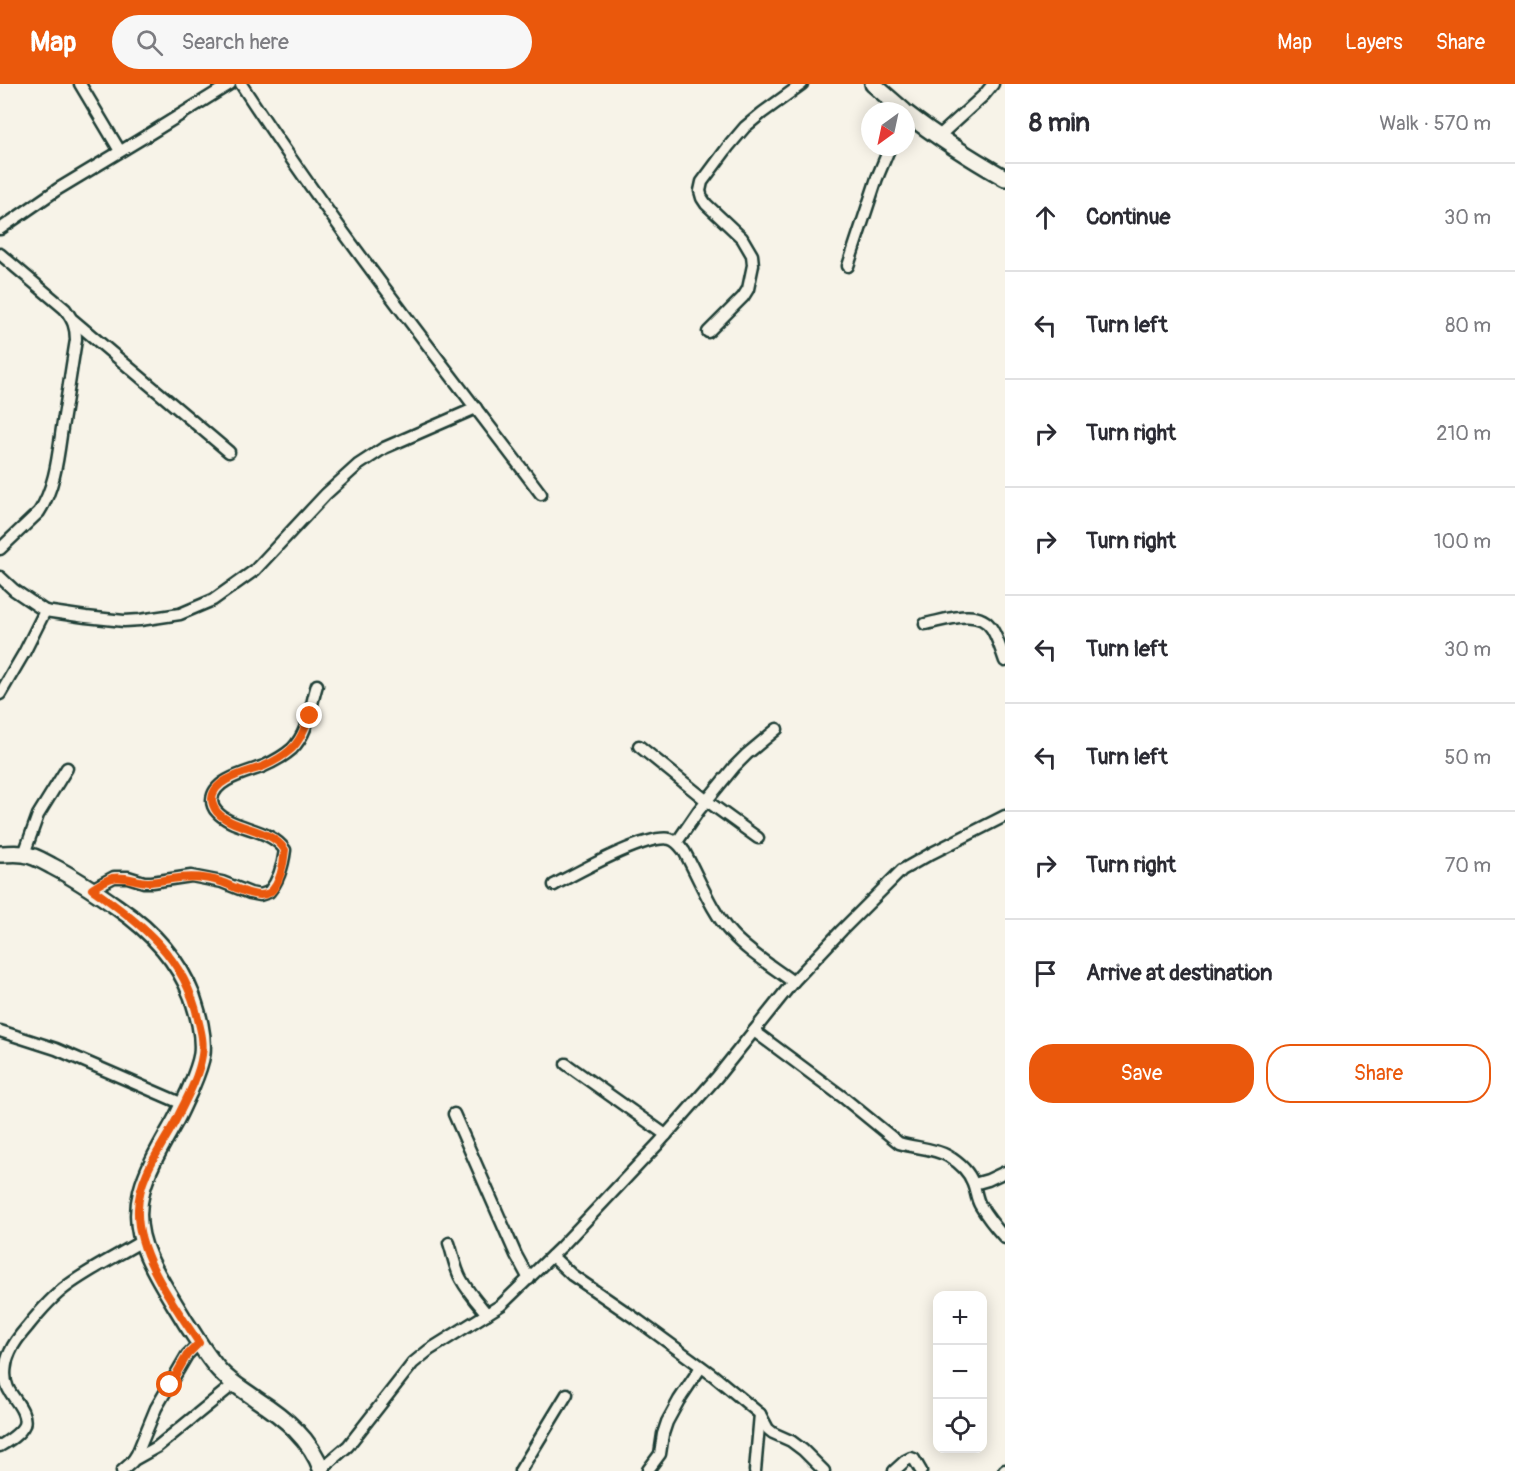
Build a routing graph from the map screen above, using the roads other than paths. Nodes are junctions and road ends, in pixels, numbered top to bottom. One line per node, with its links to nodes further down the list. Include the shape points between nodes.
1 (80, 84): 10 (street)
2 (230, 84): 10 (street)
3 (241, 84): 18 (street, via 287,154)
4 (802, 84): 17 (street, via 745,127 702,182 702,198 742,238 753,265 743,297)
5 (873, 84): 7 (street)
6 (993, 84): 9 (street)
7 (894, 102)
8 (915, 119): 9 (street)
9 (943, 140): 12 (street)
10 (120, 151): 13 (street)
11 (886, 156): 15 (street)
12 (1005, 178)
13 (0, 229)
14 (0, 254): 16 (street)
15 (848, 266)
16 (73, 319): 19 (street); 21 (street, via 76,340 56,468 48,494 39,512)
17 (708, 332)
18 (476, 408): 20 (street); 23 (street, via 384,448 358,465 255,570 213,600 180,614 140,620)
19 (229, 452)
20 (541, 494)
21 (0, 549)
22 (0, 577): 23 (street)
23 (45, 611): 27 (street)
24 (925, 624): 25 (street, via 971,615 983,620 991,628)
25 (1005, 660)
26 (317, 685): 38 (street, via 310,716 293,748 264,766 225,781 213,796 212,804 219,815 275,840 285,850 279,877 269,892 250,893 191,876 152,882 114,877)
27 (0, 694)
28 (777, 729): 31 (street, via 734,767)
29 (639, 746): 31 (street)
30 (68, 768): 36 (street, via 38,815)
31 (707, 801): 33 (street); 34 (street)
32 (1005, 816): 39 (street, via 902,870)
33 (758, 838)
34 (677, 842): 37 (street, via 665,839 635,846); 39 (street, via 730,933)
35 (0, 854): 36 (street)
36 (24, 854): 38 (street)
37 (554, 885)
38 (92, 889): 43 (street, via 151,934 188,985 197,1011 202,1055)
39 (794, 982): 41 (street)
40 (0, 1031): 43 (street, via 56,1049)
41 (754, 1031): 45 (street); 47 (street, via 899,1143 948,1156 968,1173)
42 (566, 1064): 45 (street)
43 (183, 1104): 49 (street, via 142,1187 138,1208)
44 (454, 1114): 52 (street)
45 (666, 1135): 51 (street)
46 (1005, 1172): 47 (street)
47 (974, 1184): 48 (street, via 979,1203)
48 (1005, 1238)
49 (142, 1241): 54 (street, via 158,1277); 59 (street, via 66,1287 15,1341 5,1376 25,1420 20,1431)
50 (449, 1243): 53 (street, via 460,1277)
51 (552, 1256): 52 (street); 55 (street, via 580,1281)
52 (529, 1278): 53 (street)
53 (487, 1314): 61 (street, via 413,1363 348,1446)
54 (199, 1343): 56 (street); 60 (street, via 187,1355 156,1408)
55 (701, 1367): 58 (street); 62 (street, via 679,1400 663,1434 660,1454)
56 (234, 1384): 60 (street, via 157,1447); 61 (street, via 296,1429)
57 (567, 1394): 64 (street)
58 (760, 1414): 65 (street); 66 (street, via 768,1429 803,1450)
59 (0, 1446)
60 (132, 1461): 63 (street)
61 (322, 1470)
62 (648, 1470)
63 (122, 1471)
64 (520, 1471)
65 (755, 1471)
66 (824, 1471)
67 (894, 1471): 68 (street, via 911,1458)
68 (921, 1471)

